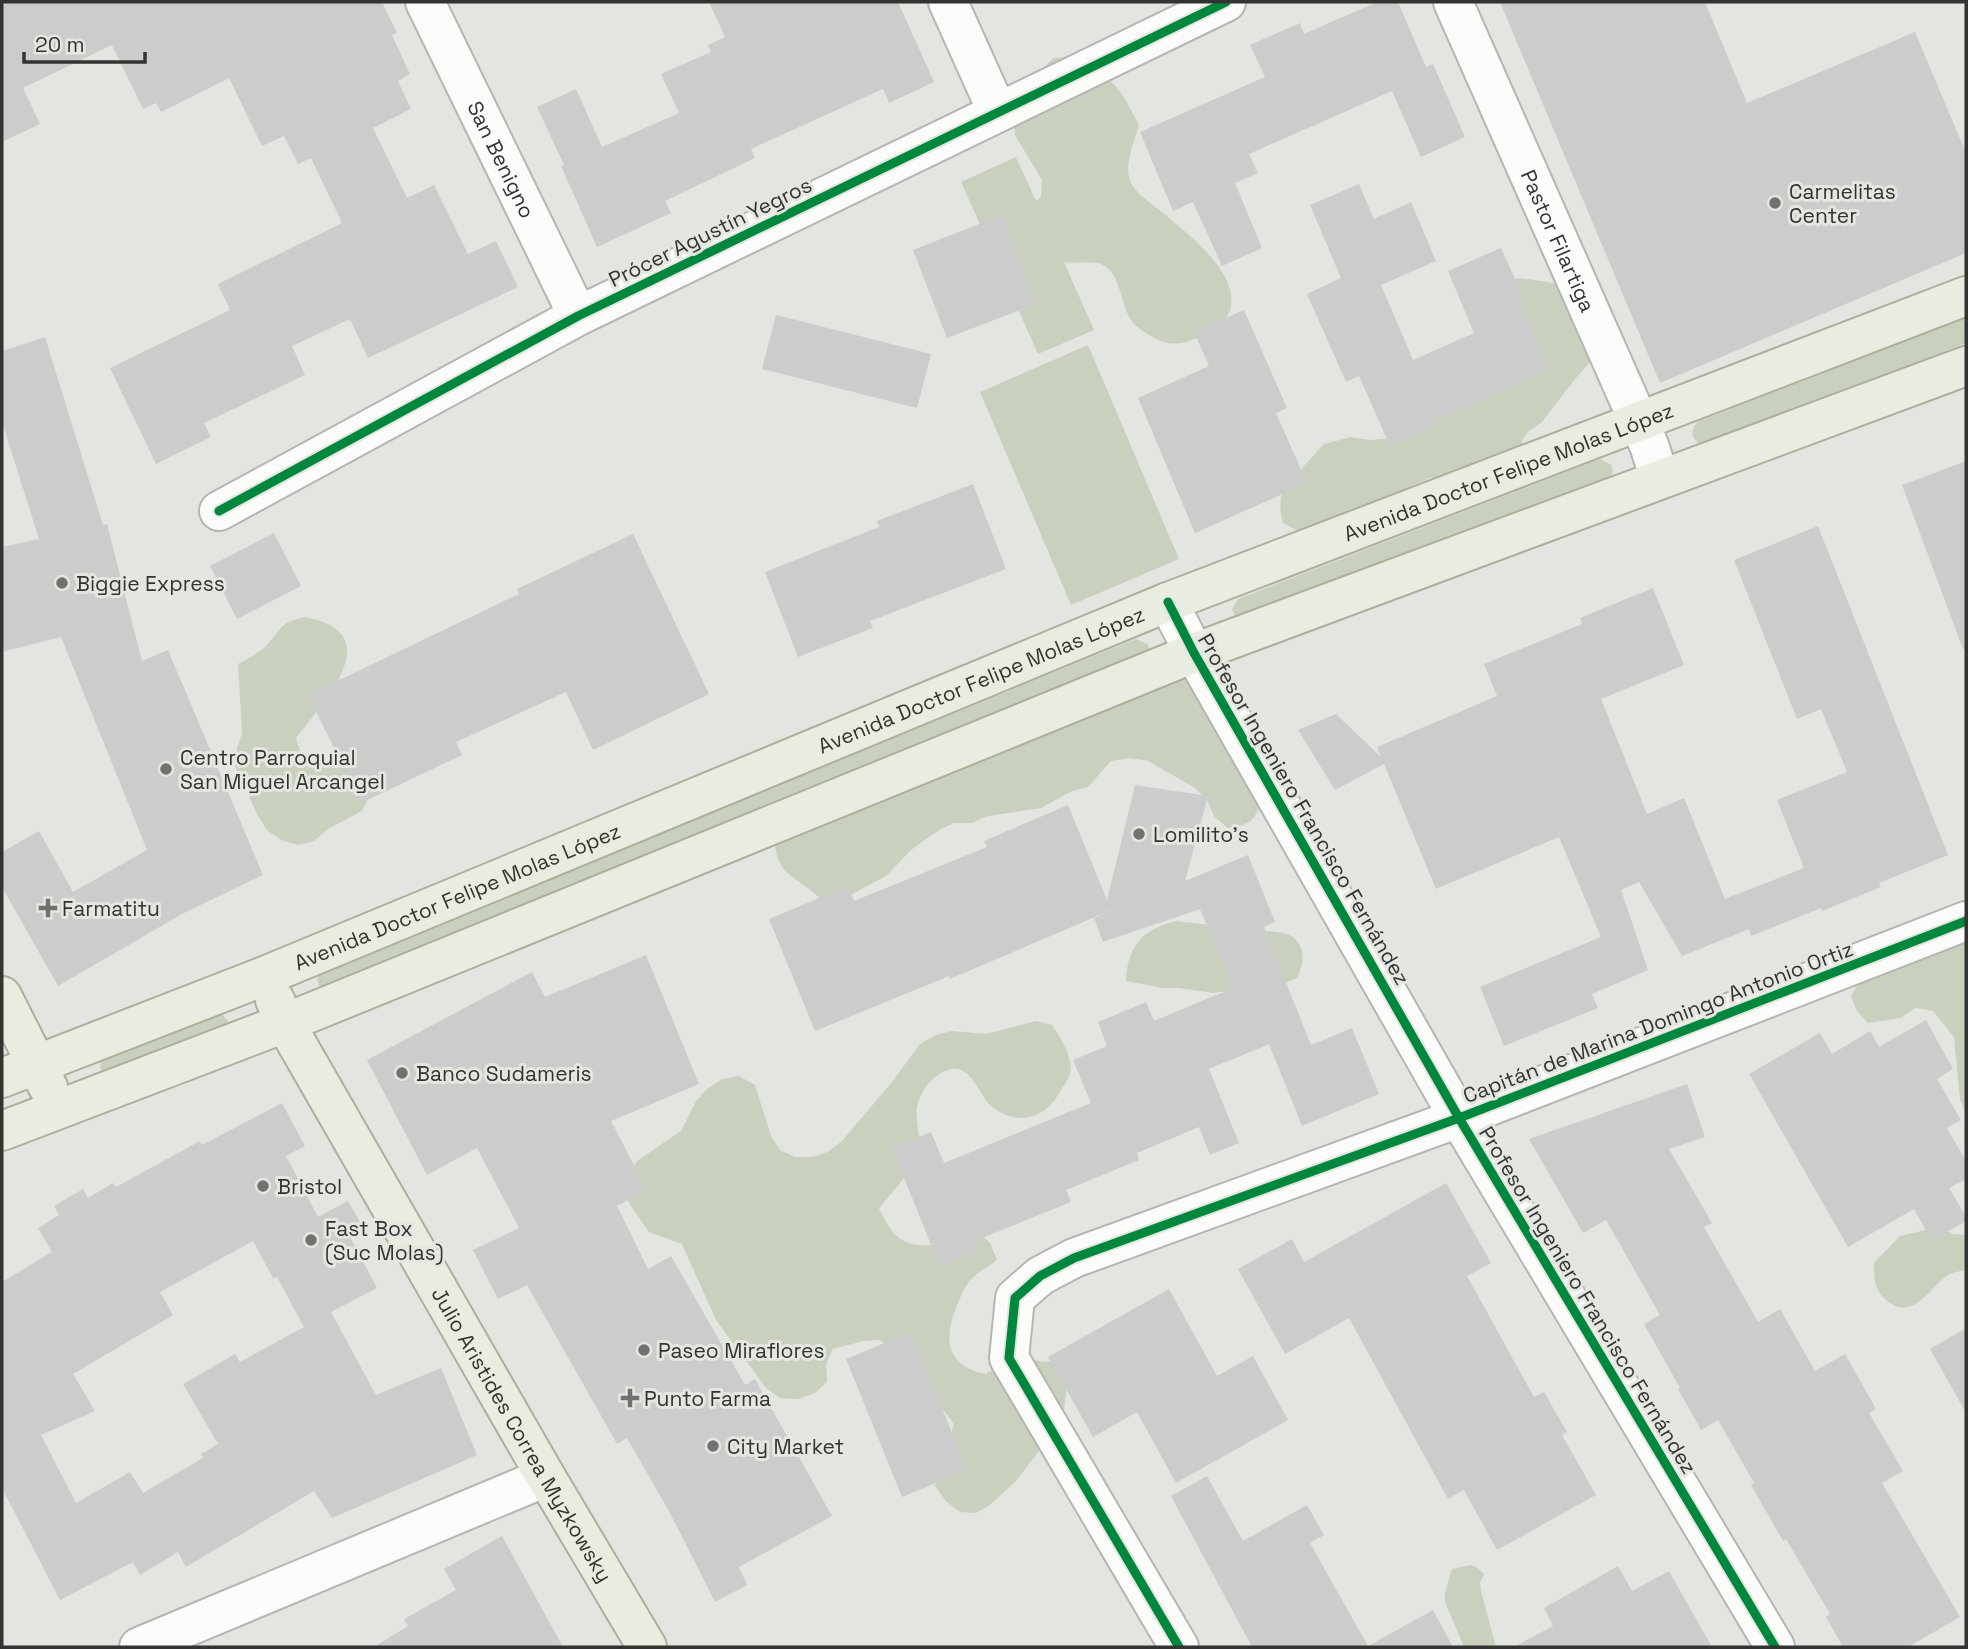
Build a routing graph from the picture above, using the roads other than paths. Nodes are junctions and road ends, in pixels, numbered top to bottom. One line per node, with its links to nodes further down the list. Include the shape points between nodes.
1 (425, 2): 7 (street, San Benigno)
2 (948, 2): 5 (street)
3 (1226, 2): 5 (street, Prócer Agustín Yegros)
4 (1452, 2): 9 (street, Pastor Filartiga)
5 (996, 111): 7 (street, Prócer Agustín Yegros)
6 (1966, 296): 9 (main road, Avenida Doctor Felipe Molas López)
7 (578, 316): 11 (street, Prócer Agustín Yegros)
8 (1966, 366): 10 (main road, Avenida Doctor Felipe Molas López)
9 (1638, 421): 10 (street, Pastor Filartiga); 12 (main road, Avenida Doctor Felipe Molas López)
10 (1660, 479): 13 (main road, Avenida Doctor Felipe Molas López)
11 (219, 511)
12 (1168, 602): 13 (street, Profesor Ingeniero Francisco Fernández); 16 (main road, Avenida Doctor Felipe Molas López)
13 (1194, 653): 16 (main road, Avenida Doctor Felipe Molas López); 20 (street, Profesor Ingeniero Francisco Fernández)
14 (1966, 922): 20 (street, Capitán de Marina Domingo Antonio Ortiz)
15 (2, 996): 17 (main road)
16 (274, 1000): 17 (main road, Avenida Doctor Felipe Molas López); 19 (main road, Avenida Doctor Felipe Molas López); 22 (main road, Julio Aristides Correa Myzkowsky)
17 (36, 1064): 18 (main road, Avenida Doctor Felipe Molas López); 19 (main road)
18 (2, 1078)
19 (59, 1108): 21 (main road, Avenida Doctor Felipe Molas López)
20 (1459, 1118): 25 (street, Capitán de Marina Domingo Antonio Ortiz, via 1074,1258 1040,1276 1015,1298 1009,1358); 26 (street, Profesor Ingeniero Francisco Fernández)
21 (2, 1131)
22 (546, 1477): 23 (street); 24 (main road, Julio Aristides Correa Myzkowsky)
23 (139, 1647)
24 (647, 1647)
25 (1179, 1647)
26 (1775, 1647)

